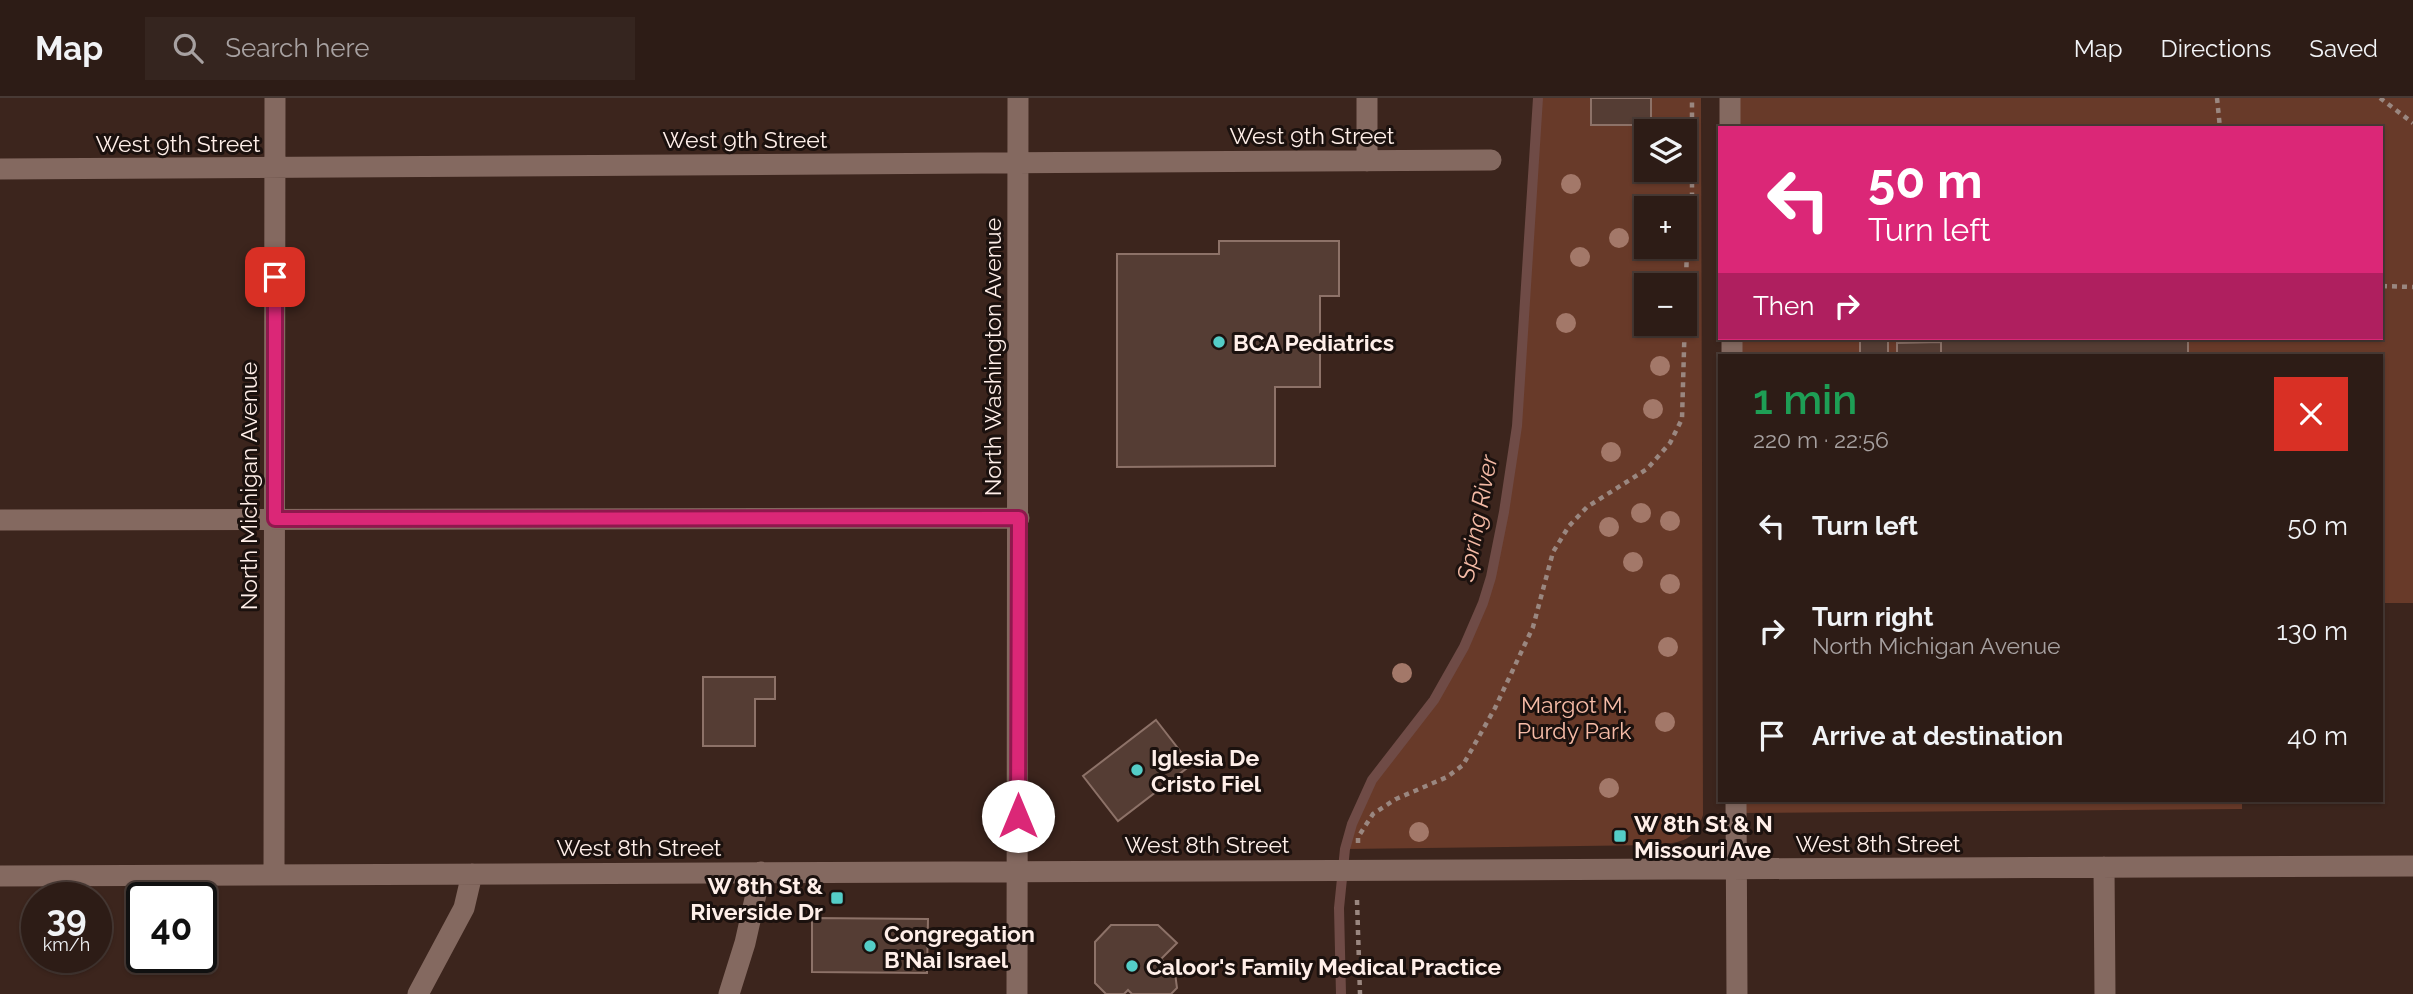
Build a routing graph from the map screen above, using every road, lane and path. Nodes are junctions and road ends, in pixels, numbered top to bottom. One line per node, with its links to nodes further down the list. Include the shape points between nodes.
1 (275, 98): 15 (street, North Michigan Avenue)
2 (1018, 98): 13 (street, North Washington Avenue)
3 (1367, 98): 12 (street)
4 (1692, 98): 22 (path, via 1682,419 1670,443 1647,468 1587,507 1569,526 1553,552 1533,627 1463,765 1373,814 1358,837)
5 (1730, 98): 9 (street)
6 (2217, 98): 10 (path)
7 (2380, 98): 8 (path)
8 (2413, 123)
9 (1730, 126)
10 (2220, 126)
11 (1490, 160): 12 (street, West 9th Street)
12 (1367, 161): 13 (street, West 9th Street)
13 (1019, 163): 15 (street, West 9th Street); 18 (street, North Washington Avenue)
14 (0, 169): 15 (street, West 9th Street)
15 (276, 169): 19 (street, North Michigan Avenue)
16 (2383, 286): 17 (path)
17 (2413, 287)
18 (1019, 518): 19 (street); 25 (street, North Washington Avenue)
19 (275, 519): 20 (street); 28 (street, North Michigan Avenue)
20 (0, 520)
21 (1736, 802): 26 (street)
22 (1358, 851)
23 (2413, 866): 24 (street, West 8th Street)
24 (2104, 867): 26 (street, West 8th Street); 37 (street)
25 (1018, 870): 26 (street, West 8th Street); 27 (street, West 8th Street); 34 (street, North Washington Avenue)
26 (1736, 870): 36 (street)
27 (761, 872): 29 (street, West 8th Street); 33 (street)
28 (274, 874): 29 (street, West 8th Street); 30 (street, West 8th Street)
29 (472, 874): 32 (street, via 464,908)
30 (0, 876)
31 (1357, 892): 35 (path)
32 (418, 994)
33 (729, 994)
34 (1017, 994)
35 (1360, 994)
36 (1737, 994)
37 (2105, 994)

